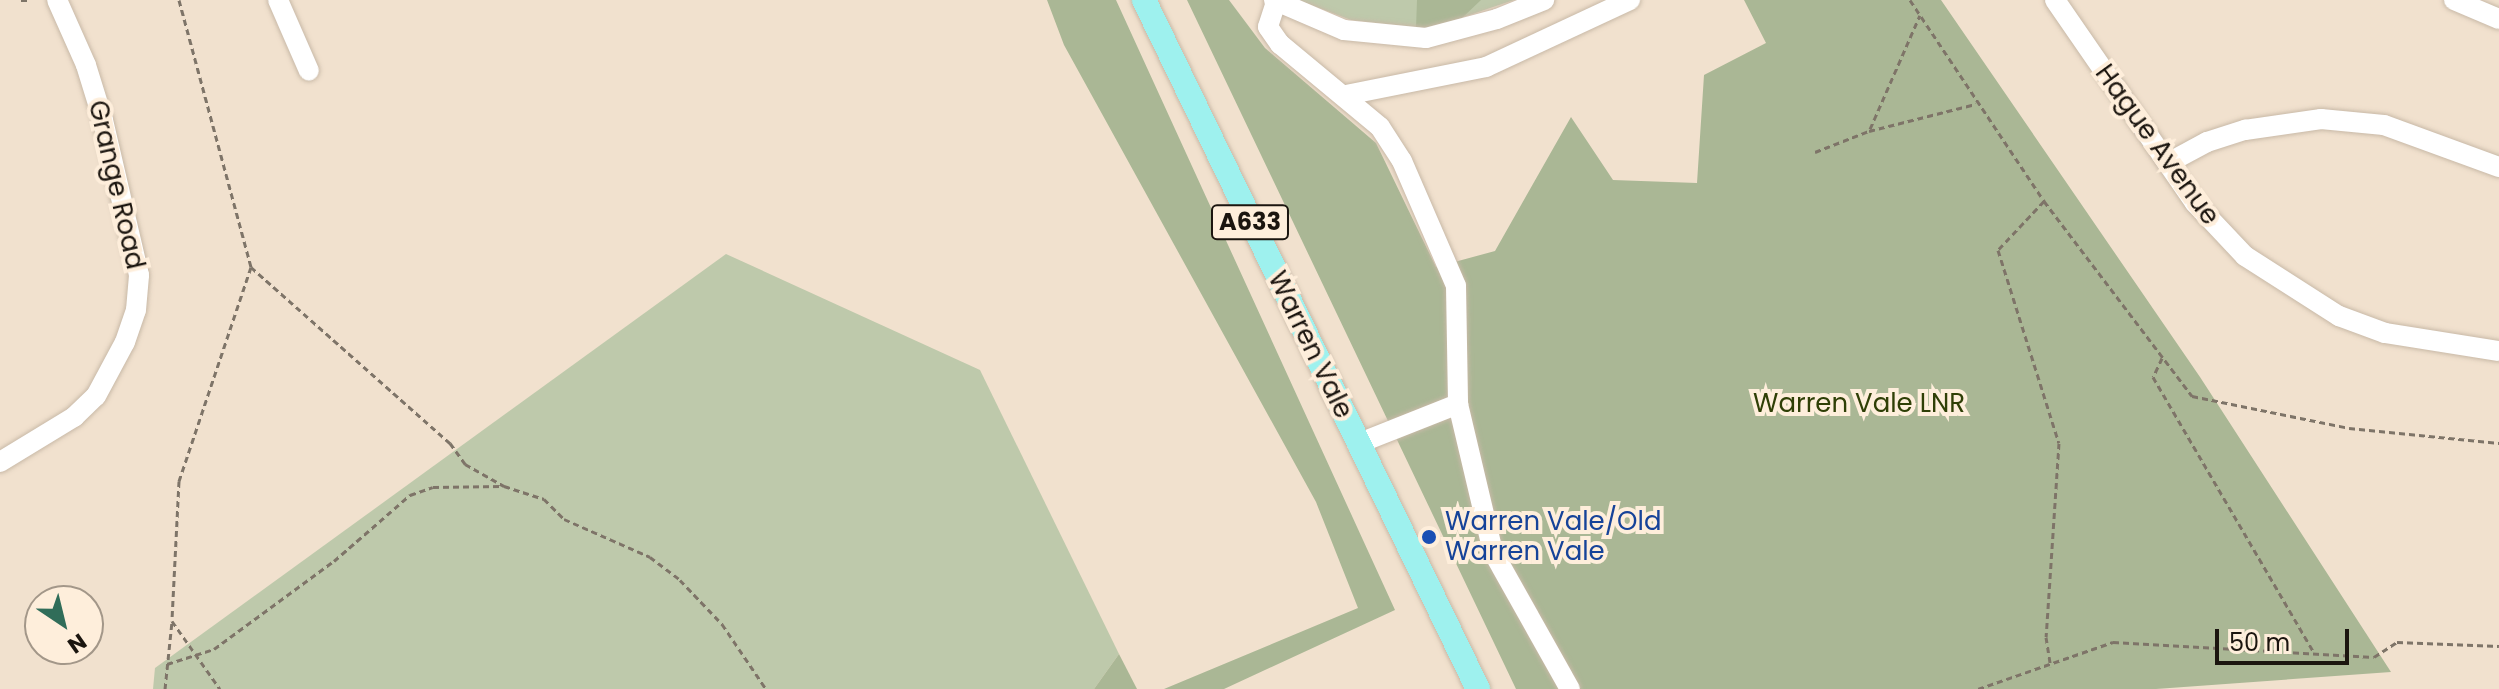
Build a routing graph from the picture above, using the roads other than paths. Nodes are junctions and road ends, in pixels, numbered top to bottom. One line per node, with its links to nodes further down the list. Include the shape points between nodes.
1 (57, 0): 17 (street, Grange Road, via 103,120 139,275 136,310 96,396 74,417)
2 (278, 0): 10 (street)
3 (1144, 0): 16 (main road, Warren Vale / A633)
4 (1544, 0): 8 (street, via 1426,38 1344,30)
5 (1630, 0): 11 (street, via 1486,67)
6 (2055, 0): 12 (street, Hague Avenue)
7 (2454, 0): 9 (street)
8 (1275, 1): 11 (street, via 1268,27 1280,44)
9 (2499, 19)
10 (309, 71)
11 (1346, 95): 15 (street, via 1380,127 1402,161 1456,286)
12 (2168, 163): 13 (street, via 2245,130 2321,119 2384,125); 14 (street, Hague Avenue, via 2222,234 2298,294 2385,333)
13 (2499, 167)
14 (2499, 351)
15 (1458, 404): 16 (street); 19 (street, via 1493,552)
16 (1357, 444): 18 (main road, Warren Vale / A633)
17 (0, 462)
18 (1478, 689)
19 (1570, 689)

